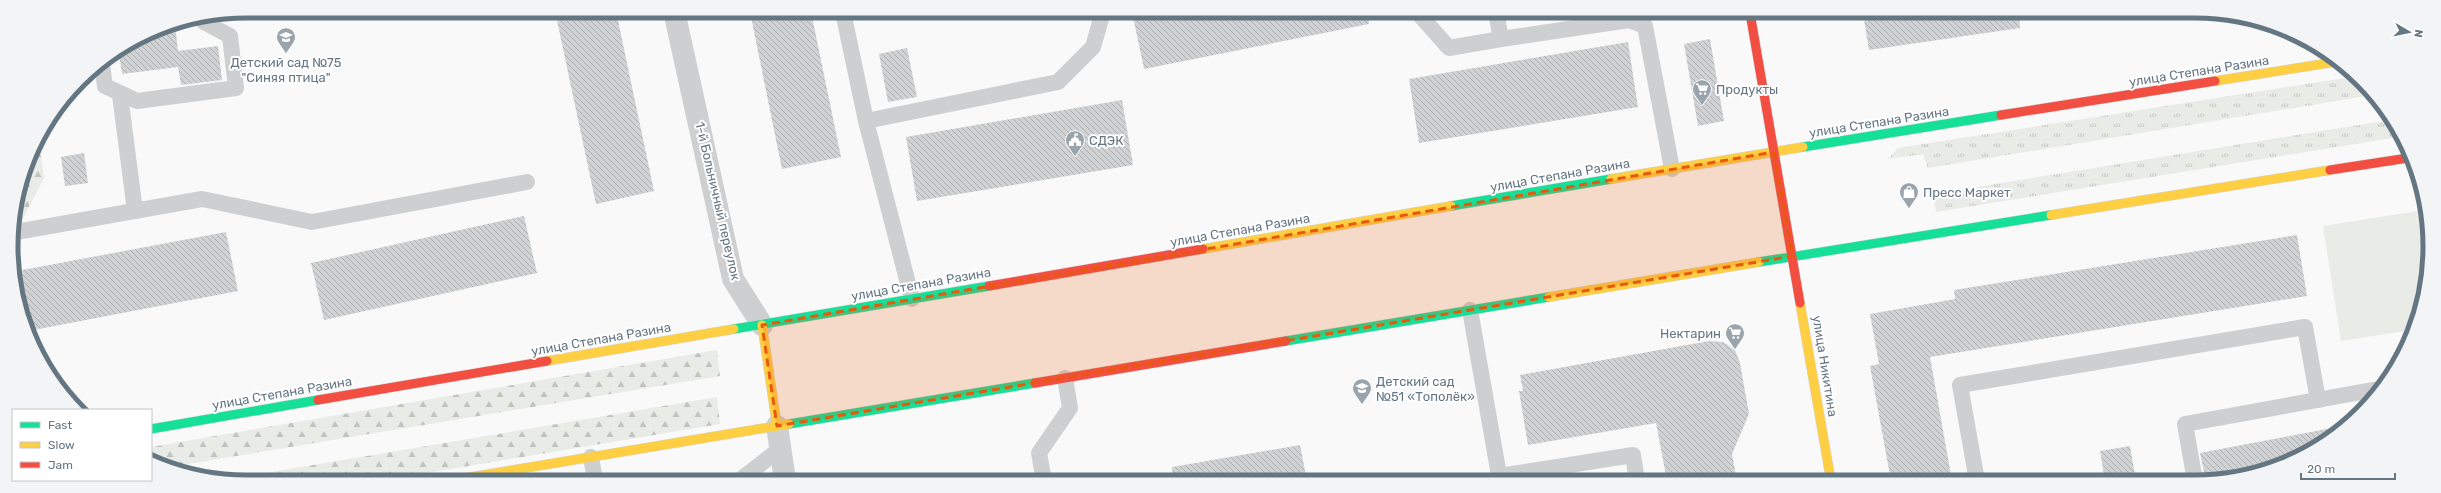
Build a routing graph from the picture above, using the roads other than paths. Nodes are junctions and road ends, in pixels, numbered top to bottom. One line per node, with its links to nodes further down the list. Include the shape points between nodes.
1 (676, 18): 22 (street, 1-й Больничный переулок, via 734,279)
2 (844, 18): 12 (lane)
3 (1101, 18): 12 (lane, via 1093,47 1058,82)
4 (1422, 18): 8 (lane, via 1450,48)
5 (1497, 18): 8 (lane)
6 (1751, 18): 13 (main road)
7 (204, 22): 11 (lane, via 230,36 236,88 137,102)
8 (1501, 39): 15 (lane, via 1629,20 1645,26)
9 (2330, 63): 13 (main road, улица Степана Разина)
10 (103, 69): 11 (lane, via 105,86)
11 (120, 95): 17 (lane)
12 (866, 121): 20 (lane)
13 (1774, 152): 15 (main road, улица Степана Разина); 19 (main road, улица Никитина)
14 (2406, 158): 19 (main road)
15 (1672, 169): 20 (main road, улица Степана Разина)
16 (527, 182): 17 (lane, via 312,222 202,199)
17 (135, 211): 18 (lane)
18 (18, 232)
19 (1794, 256): 21 (main road); 38 (main road, улица Никитина)
20 (912, 299): 22 (main road, улица Степана Разина)
21 (1470, 310): 23 (main road); 35 (lane)
22 (762, 324): 26 (main road, 1-й Больничный переулок); 27 (main road, улица Степана Разина)
23 (1066, 378): 26 (main road); 34 (lane, via 1070,408 1039,453)
24 (2372, 390): 25 (lane)
25 (2318, 400): 39 (lane, via 2305,327 1960,385); 40 (lane, via 2185,424)
26 (777, 426): 28 (street, 1-й Больничный переулок); 29 (main road)
27 (152, 429)
28 (780, 449): 32 (lane); 33 (street, 1-й Больничный переулок)
29 (591, 457): 30 (main road); 31 (lane)
30 (483, 475)
31 (594, 475)
32 (746, 475)
33 (784, 475)
34 (1043, 475)
35 (1501, 475)
36 (1524, 475): 37 (lane, via 1633,455)
37 (1637, 475)
38 (1830, 475)
39 (1976, 475)
40 (2193, 475)

